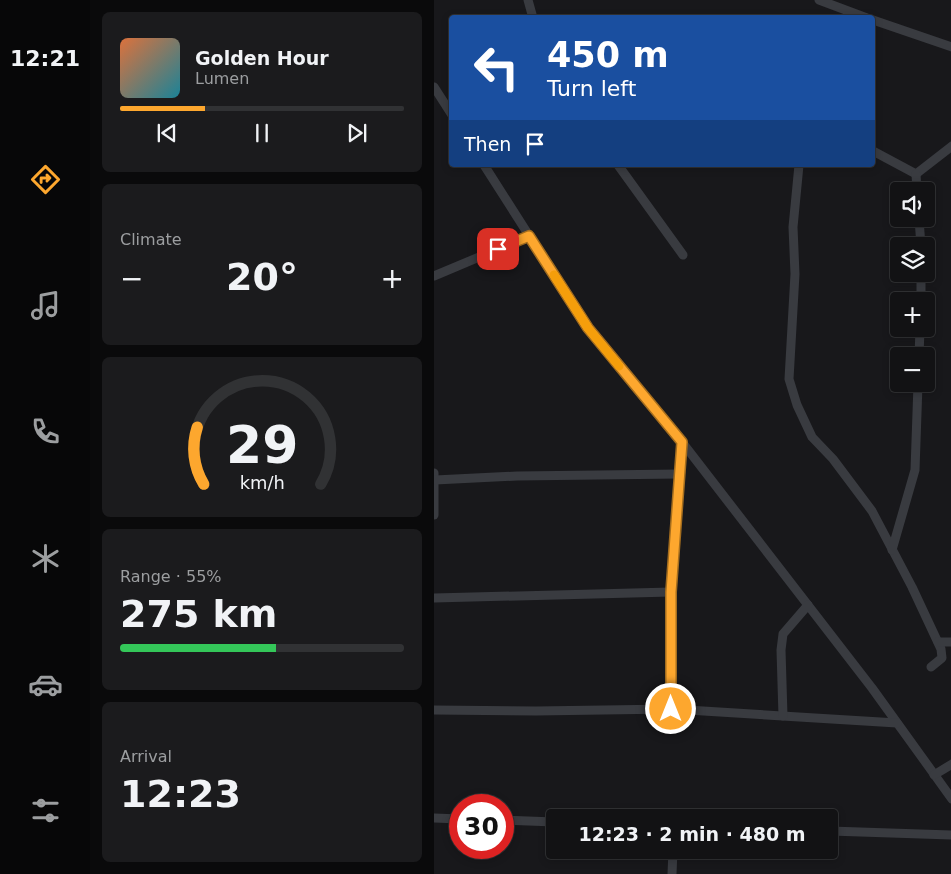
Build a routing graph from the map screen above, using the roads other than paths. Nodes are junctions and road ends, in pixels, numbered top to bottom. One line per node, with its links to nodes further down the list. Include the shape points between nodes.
1 (528, 0): 3 (street)
2 (819, 0): 4 (street)
3 (532, 15)
4 (859, 15)
5 (875, 21): 6 (street)
6 (951, 47)
7 (434, 87): 8 (street)
8 (449, 110)
9 (951, 146): 14 (street)
10 (875, 153): 14 (street)
11 (485, 167): 16 (street)
12 (619, 167): 17 (street)
13 (799, 167): 25 (street, via 793,227 795,274 789,379 812,437 872,511)
14 (916, 174): 15 (street)
15 (916, 182)
16 (529, 236): 18 (street); 20 (street, via 588,328)
17 (683, 255)
18 (434, 276)
19 (918, 392): 25 (street, via 915,470)
20 (682, 442): 22 (street); 28 (street)
21 (434, 473): 23 (street)
22 (680, 474): 23 (street); 26 (street)
23 (434, 480): 24 (street)
24 (434, 515)
25 (892, 550): 29 (street)
26 (671, 592): 27 (street); 33 (street)
27 (434, 598)
28 (808, 605): 35 (street, via 783,634); 36 (street)
29 (938, 642): 30 (street); 31 (street)
30 (951, 642)
31 (946, 657): 32 (street)
32 (931, 667)
33 (671, 709): 34 (street); 35 (street)
34 (434, 710)
35 (783, 716): 36 (street)
36 (897, 723): 38 (street)
37 (951, 764): 38 (street)
38 (934, 775): 39 (street)
39 (951, 799)
40 (434, 818): 41 (street)
41 (449, 819)
42 (514, 820): 43 (street)
43 (546, 822)
44 (838, 830): 45 (street)
45 (951, 835)
46 (673, 859): 47 (street)
47 (672, 874)

